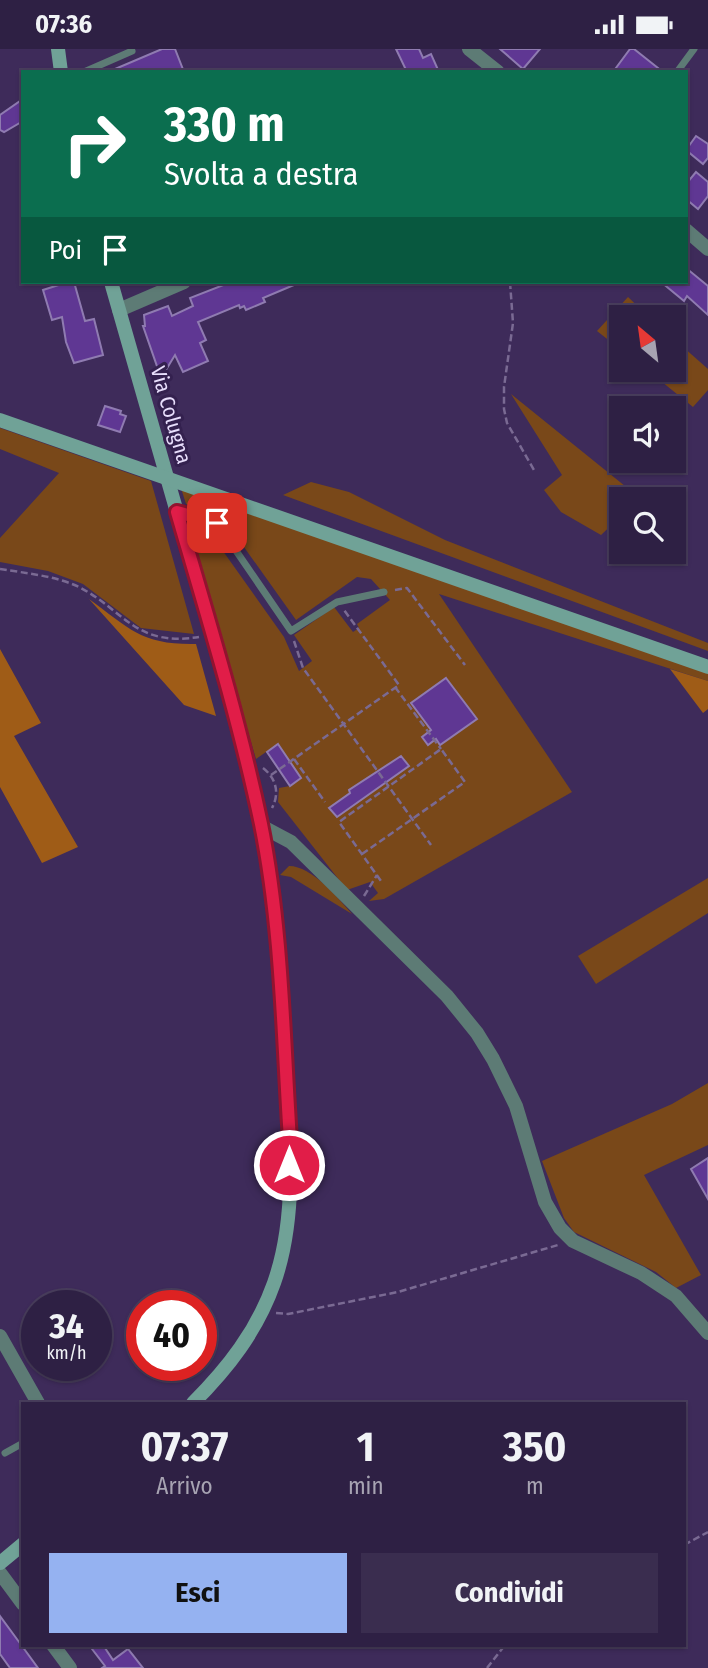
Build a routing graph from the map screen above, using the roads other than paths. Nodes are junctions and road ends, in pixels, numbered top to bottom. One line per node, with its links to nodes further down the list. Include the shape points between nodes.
1 (58, 49): 5 (street)
2 (470, 49): 7 (street)
3 (694, 49): 8 (lane)
4 (132, 51): 6 (lane)
5 (61, 70)
6 (88, 70)
7 (496, 70)
8 (678, 70)
9 (688, 231): 10 (street)
10 (706, 242)
11 (112, 284): 13 (street, Via Colugna)
12 (179, 284): 13 (street)
13 (119, 310): 15 (street, Via Colugna)
14 (0, 420): 17 (street)
15 (177, 512): 16 (lane, via 217,523 291,631 337,602); 18 (street, Via Colugna)
16 (384, 592)
17 (708, 667)
18 (261, 826): 19 (street, via 291,842 447,996 494,1059 516,1106 545,1202 560,1228 573,1241 641,1273 676,1296); 22 (street, Via Colugna, via 276,924 290,1140 283,1247 263,1311 225,1371)
19 (708, 1333)
20 (0, 1336): 21 (street)
21 (37, 1402)
22 (194, 1402)
23 (21, 1444): 24 (lane)
24 (5, 1453)
25 (21, 1546): 26 (street)
26 (0, 1563)
27 (0, 1573): 28 (street)
28 (21, 1601)
29 (54, 1647): 30 (street)
30 (70, 1668)

